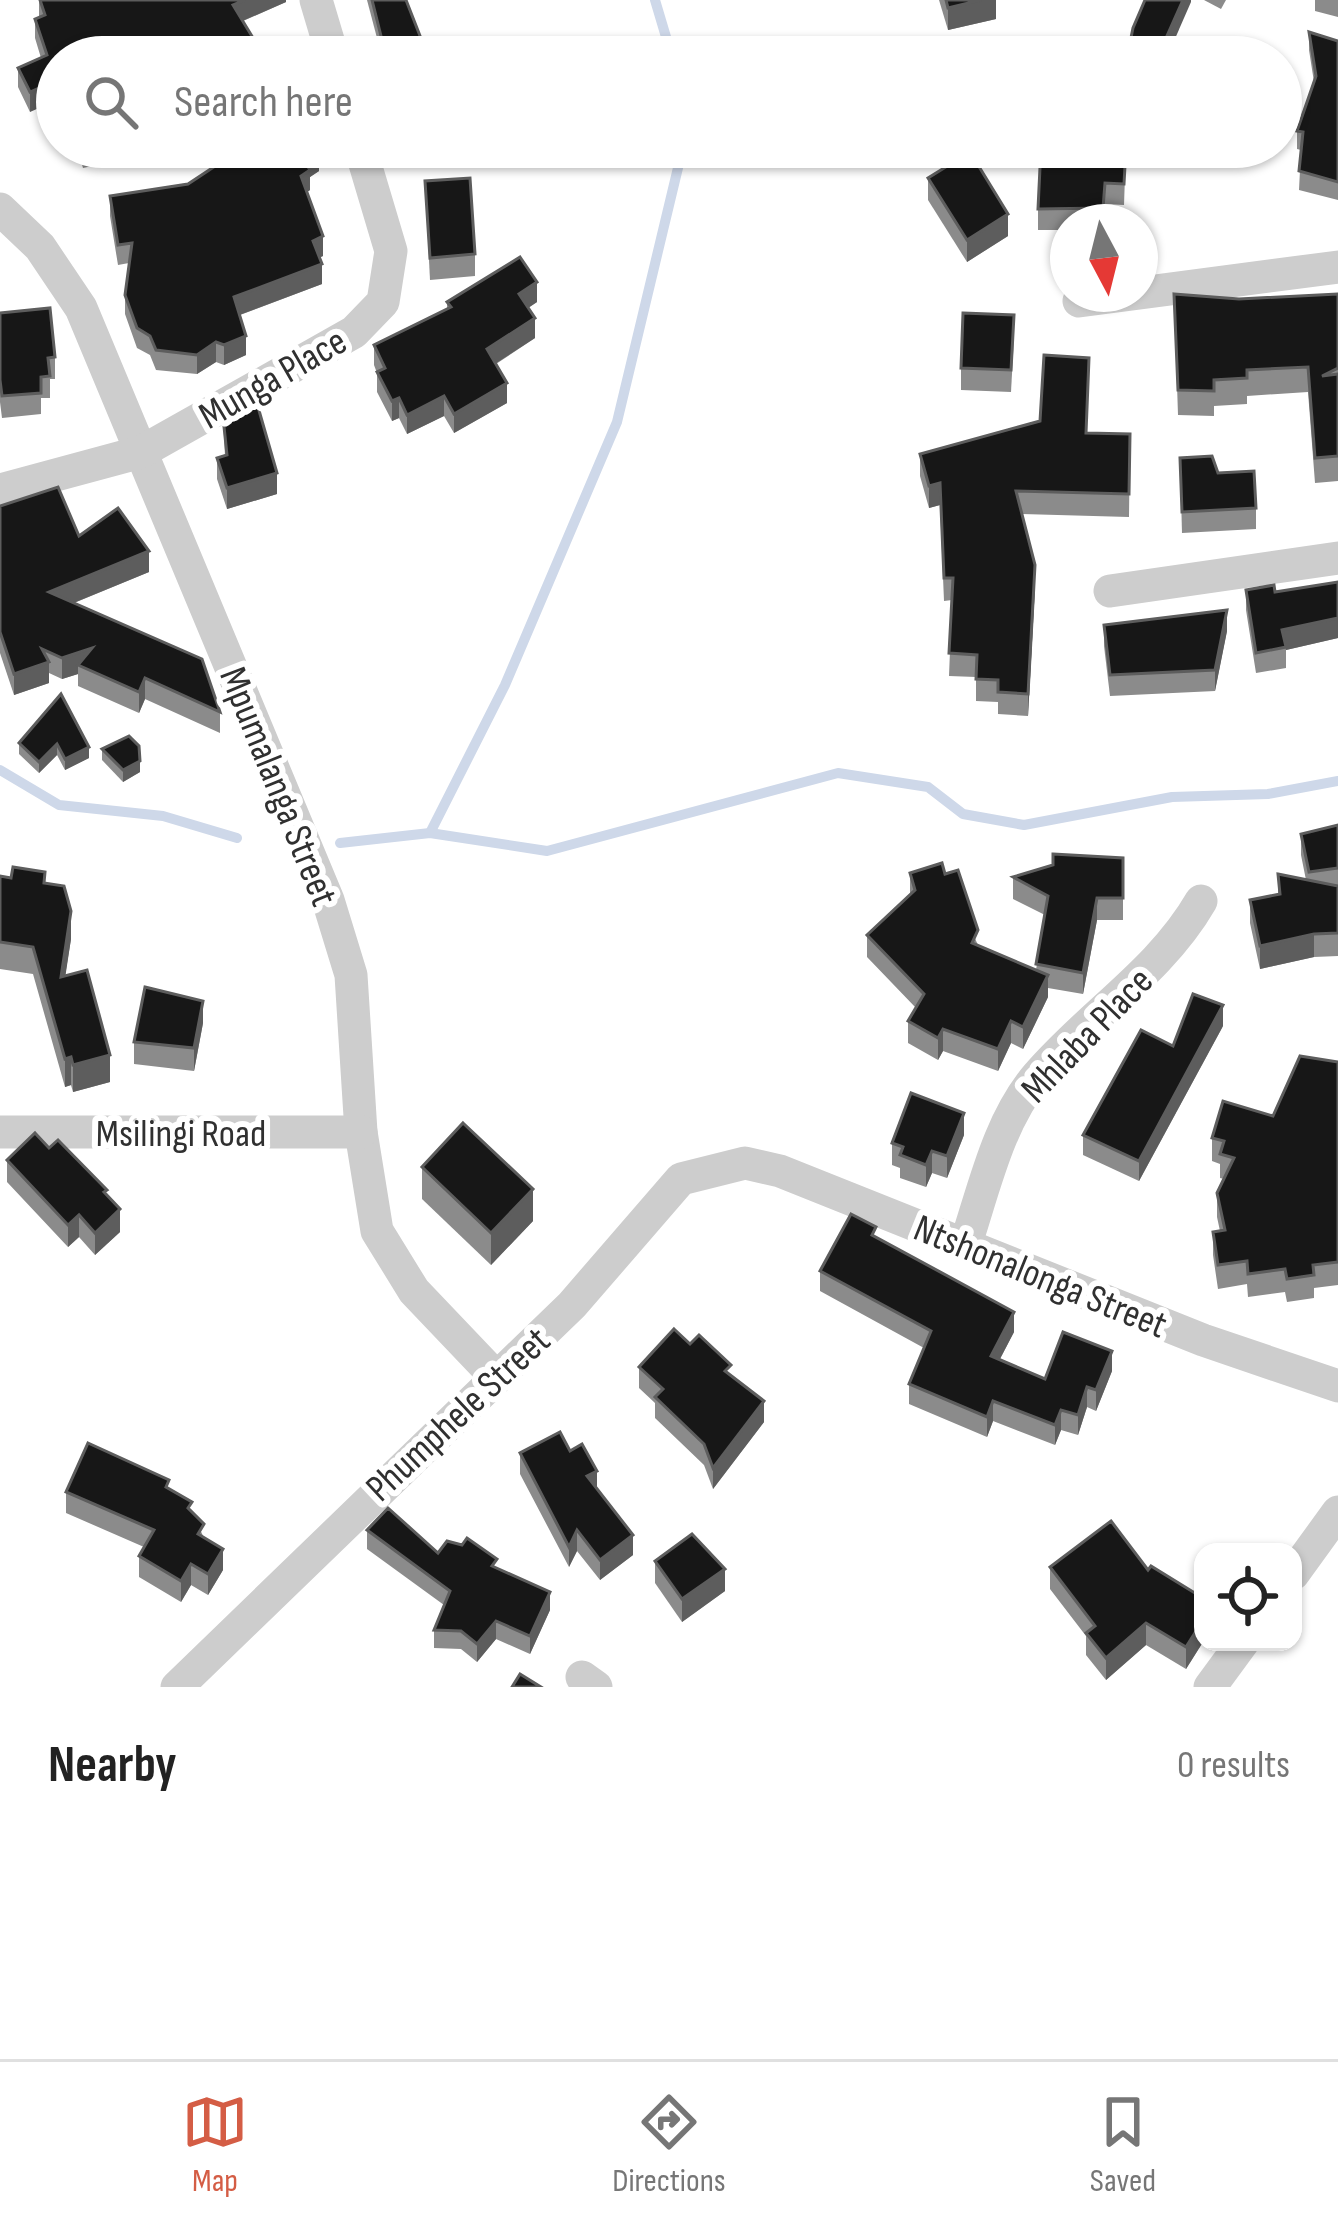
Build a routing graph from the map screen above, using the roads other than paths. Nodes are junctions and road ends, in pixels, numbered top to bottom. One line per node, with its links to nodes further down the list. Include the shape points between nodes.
1 (316, 0): 2 (street)
2 (327, 36)
3 (366, 168): 7 (street, Munga Place, via 391,251 383,302 354,332)
4 (0, 209): 7 (street, Mpumalanga Street, via 40,248 81,308)
5 (1338, 267): 6 (street)
6 (1158, 291)
7 (142, 452): 8 (street, Munga Place); 13 (street, Mpumalanga Street, via 346,947)
8 (0, 490)
9 (1338, 558): 10 (street)
10 (1110, 591)
11 (1201, 901): 15 (street, Mhlaba Place, via 1160,958 1037,1076 1012,1112)
12 (0, 1132): 13 (street, Msilingi Road)
13 (361, 1132): 16 (street, Mpumalanga Street, via 377,1231 391,1261)
14 (745, 1163): 15 (street, Ntshonalonga Street); 16 (street, Phumphele Street, via 681,1180 572,1305)
15 (965, 1246): 17 (street, Ntshonalonga Street)
16 (494, 1375): 21 (street, Phumphele Street)
17 (1338, 1386)
18 (1338, 1512): 19 (street)
19 (1302, 1562)
20 (1236, 1651): 22 (street)
21 (177, 1687)
22 (1210, 1687)

